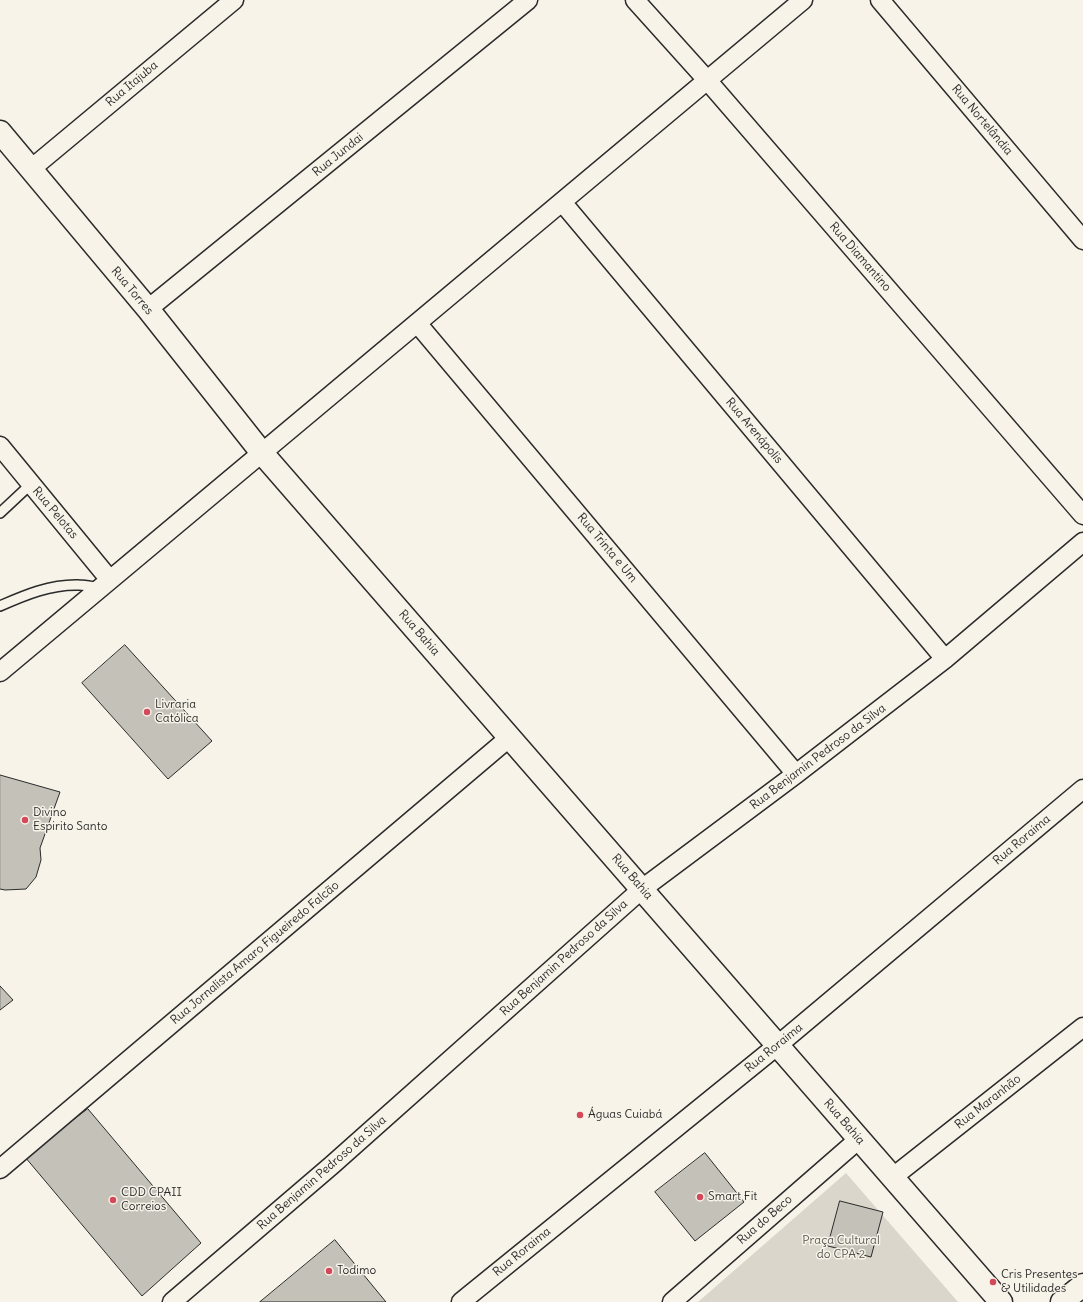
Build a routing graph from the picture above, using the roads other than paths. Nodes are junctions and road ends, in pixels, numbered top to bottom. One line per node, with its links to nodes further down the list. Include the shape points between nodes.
1 (234, 0): 8 (street, Rua Itajuba)
2 (528, 0): 11 (street, Rua Jundai)
3 (635, 0): 6 (street, Rua Diamantino)
4 (803, 0): 6 (street)
5 (880, 0): 10 (street, Rua Nortelândia)
6 (707, 80): 9 (street); 17 (street, Rua Diamantino)
7 (0, 132): 8 (street, Rua Torres)
8 (30, 169): 11 (street, Rua Torres)
9 (562, 202): 12 (street); 21 (street, Rua Arenápolis)
10 (1083, 240)
11 (148, 309): 14 (street, Rua Torres)
12 (417, 323): 14 (street); 24 (street, Rua Trinta e Um)
13 (0, 446): 15 (street, Rua Pelotas)
14 (262, 453): 19 (street); 23 (street, Rua Bahia)
15 (31, 484): 16 (lane); 19 (street, Rua Pelotas)
16 (0, 513)
17 (1083, 515)
18 (1083, 542): 21 (street, Rua Benjamin Pedroso da Silva)
19 (105, 584): 20 (lane, via 39,590); 22 (street)
20 (0, 606)
21 (946, 659): 24 (street, Rua Benjamin Pedroso da Silva)
22 (0, 672)
23 (510, 737): 26 (street, Rua Bahia); 30 (street, Rua Jornalista Amaro Figueiredo Falcão)
24 (796, 774): 26 (street, Rua Benjamin Pedroso da Silva)
25 (1083, 788): 28 (street, Rua Roraima)
26 (642, 889): 28 (street, Rua Bahia); 33 (street, Rua Benjamin Pedroso da Silva, via 332,1165)
27 (1083, 1026): 31 (street, Rua Maranhão)
28 (778, 1045): 29 (street, Rua Bahia); 34 (street, Rua Roraima)
29 (859, 1139): 31 (street, Rua Bahia); 35 (street, Rua do Beco)
30 (0, 1169)
31 (893, 1177): 36 (street, Rua Bahia)
32 (1083, 1285): 37 (street)
33 (172, 1302)
34 (461, 1302)
35 (672, 1302)
36 (1001, 1302)
37 (1062, 1302)

